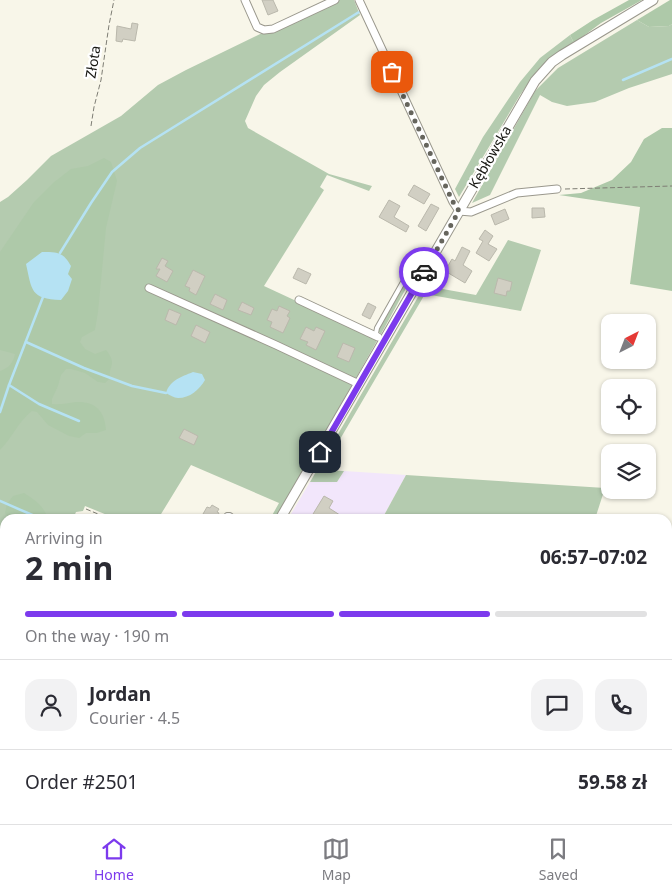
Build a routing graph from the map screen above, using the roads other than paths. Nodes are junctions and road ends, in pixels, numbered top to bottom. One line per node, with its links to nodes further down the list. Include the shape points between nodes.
1 (245, 0): 2 (street, via 260,30 273,30)
2 (335, 0)
3 (359, 0): 6 (street)
4 (652, 0): 6 (street, Kębłowska, via 552,62 542,72)
5 (557, 189): 6 (street, via 517,193 471,212)
6 (459, 211): 10 (street, Kębłowska)
7 (416, 259): 10 (lane, via 377,328)
8 (149, 288): 11 (street)
9 (299, 300): 10 (street)
10 (381, 340): 11 (street, Kębłowska)
11 (359, 384): 12 (street, Kębłowska)
12 (283, 514)

